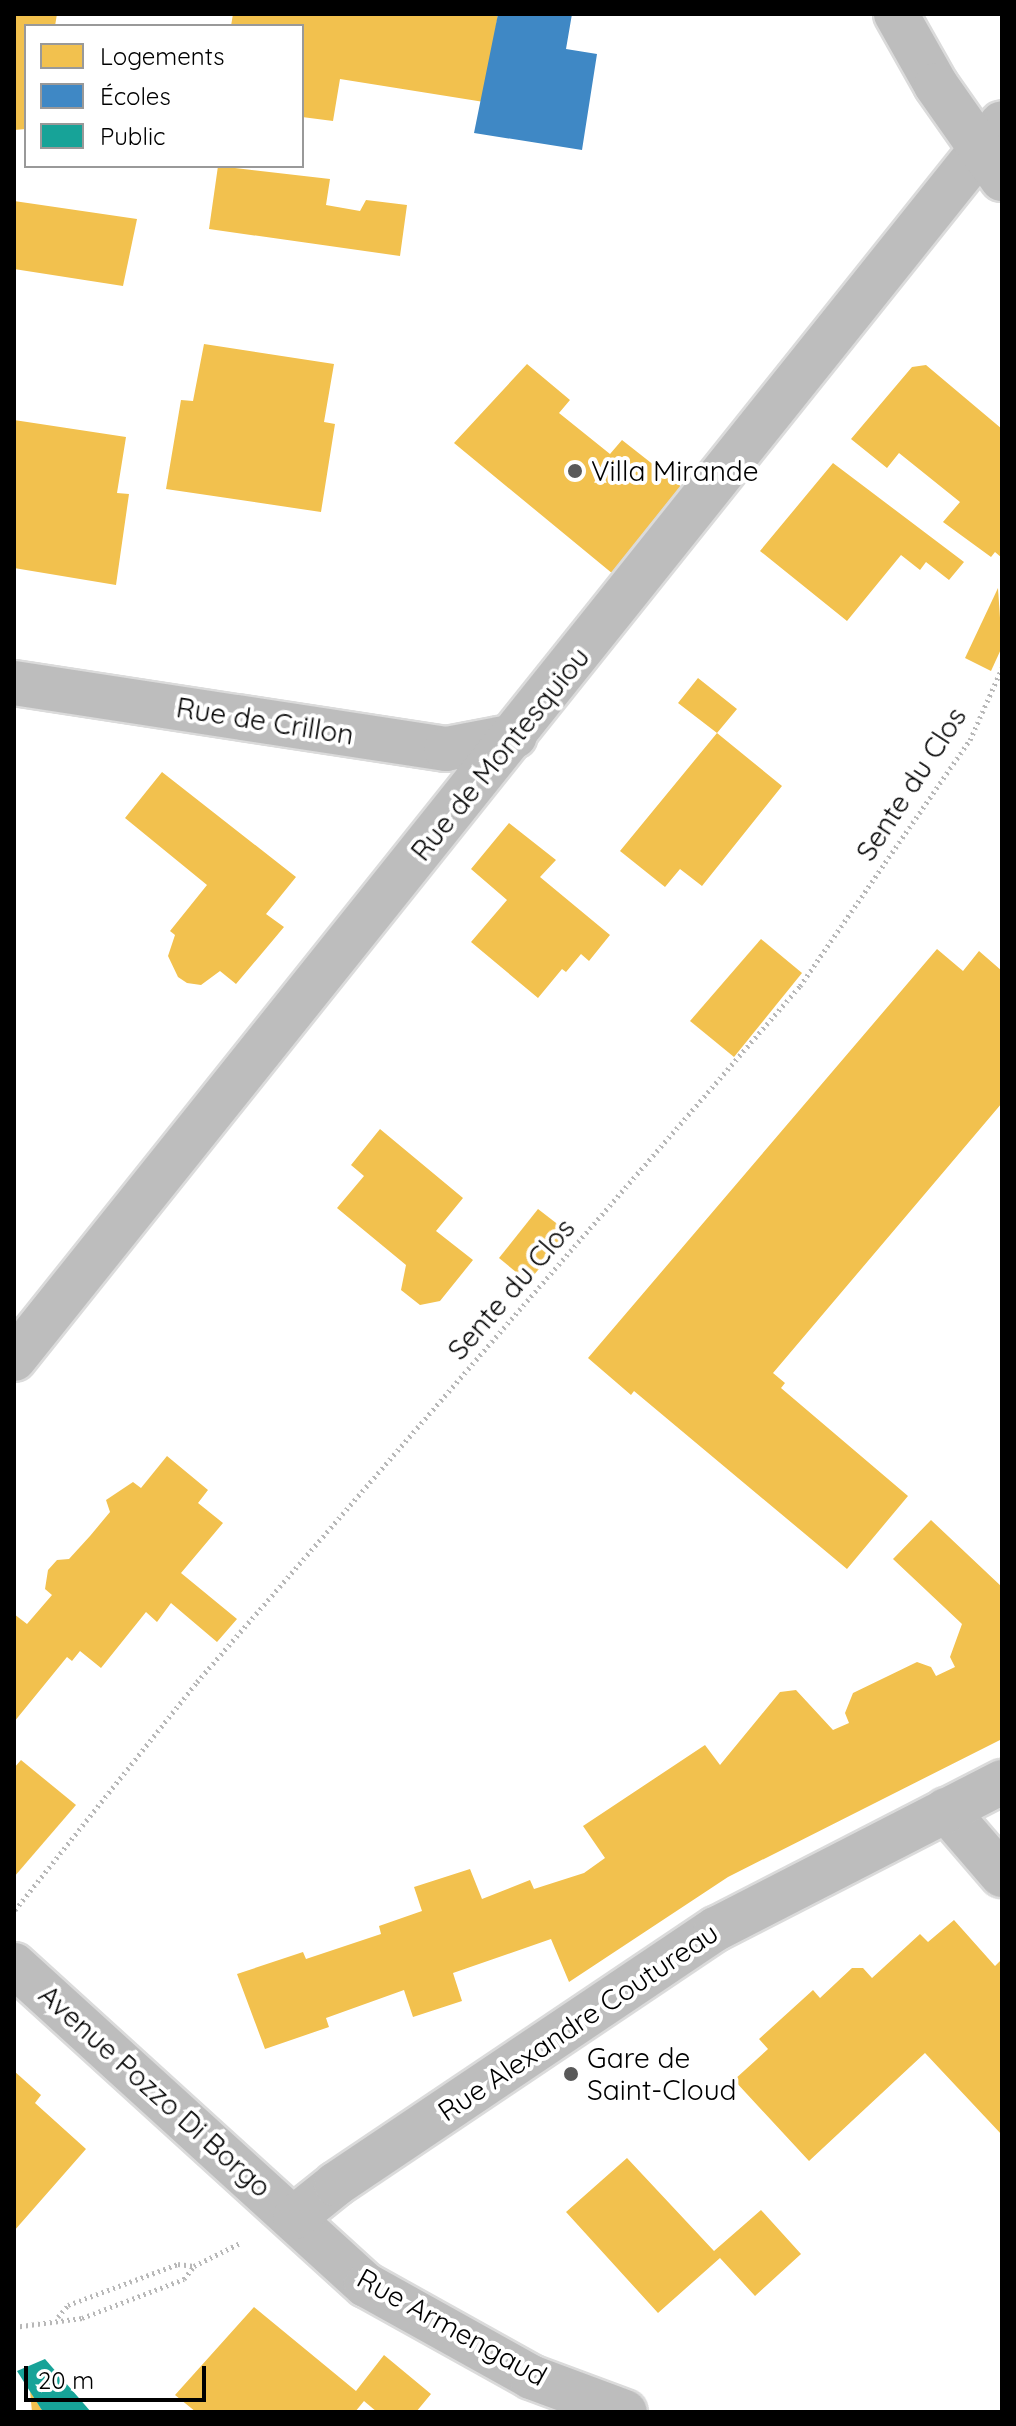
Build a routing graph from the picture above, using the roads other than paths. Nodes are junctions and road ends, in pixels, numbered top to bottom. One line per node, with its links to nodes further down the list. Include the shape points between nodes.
1 (896, 14): 2 (street, via 936,85)
2 (997, 151): 4 (street, Rue de Montesquiou)
3 (14, 683): 4 (street, Rue de Crillon, via 446,749)
4 (515, 736): 5 (street, Rue de Montesquiou)
5 (14, 1359)
6 (1002, 1782): 7 (street, Rue Alexandre Coutureau)
7 (946, 1810): 8 (street); 10 (street, Rue Alexandre Coutureau, via 716,1929 336,2184)
8 (1002, 1875)
9 (14, 1965): 10 (street, Avenue Pozzo Di Borgo)
10 (295, 2217): 11 (street, Rue Armengaud, via 366,2285 531,2377)
11 (625, 2412)

